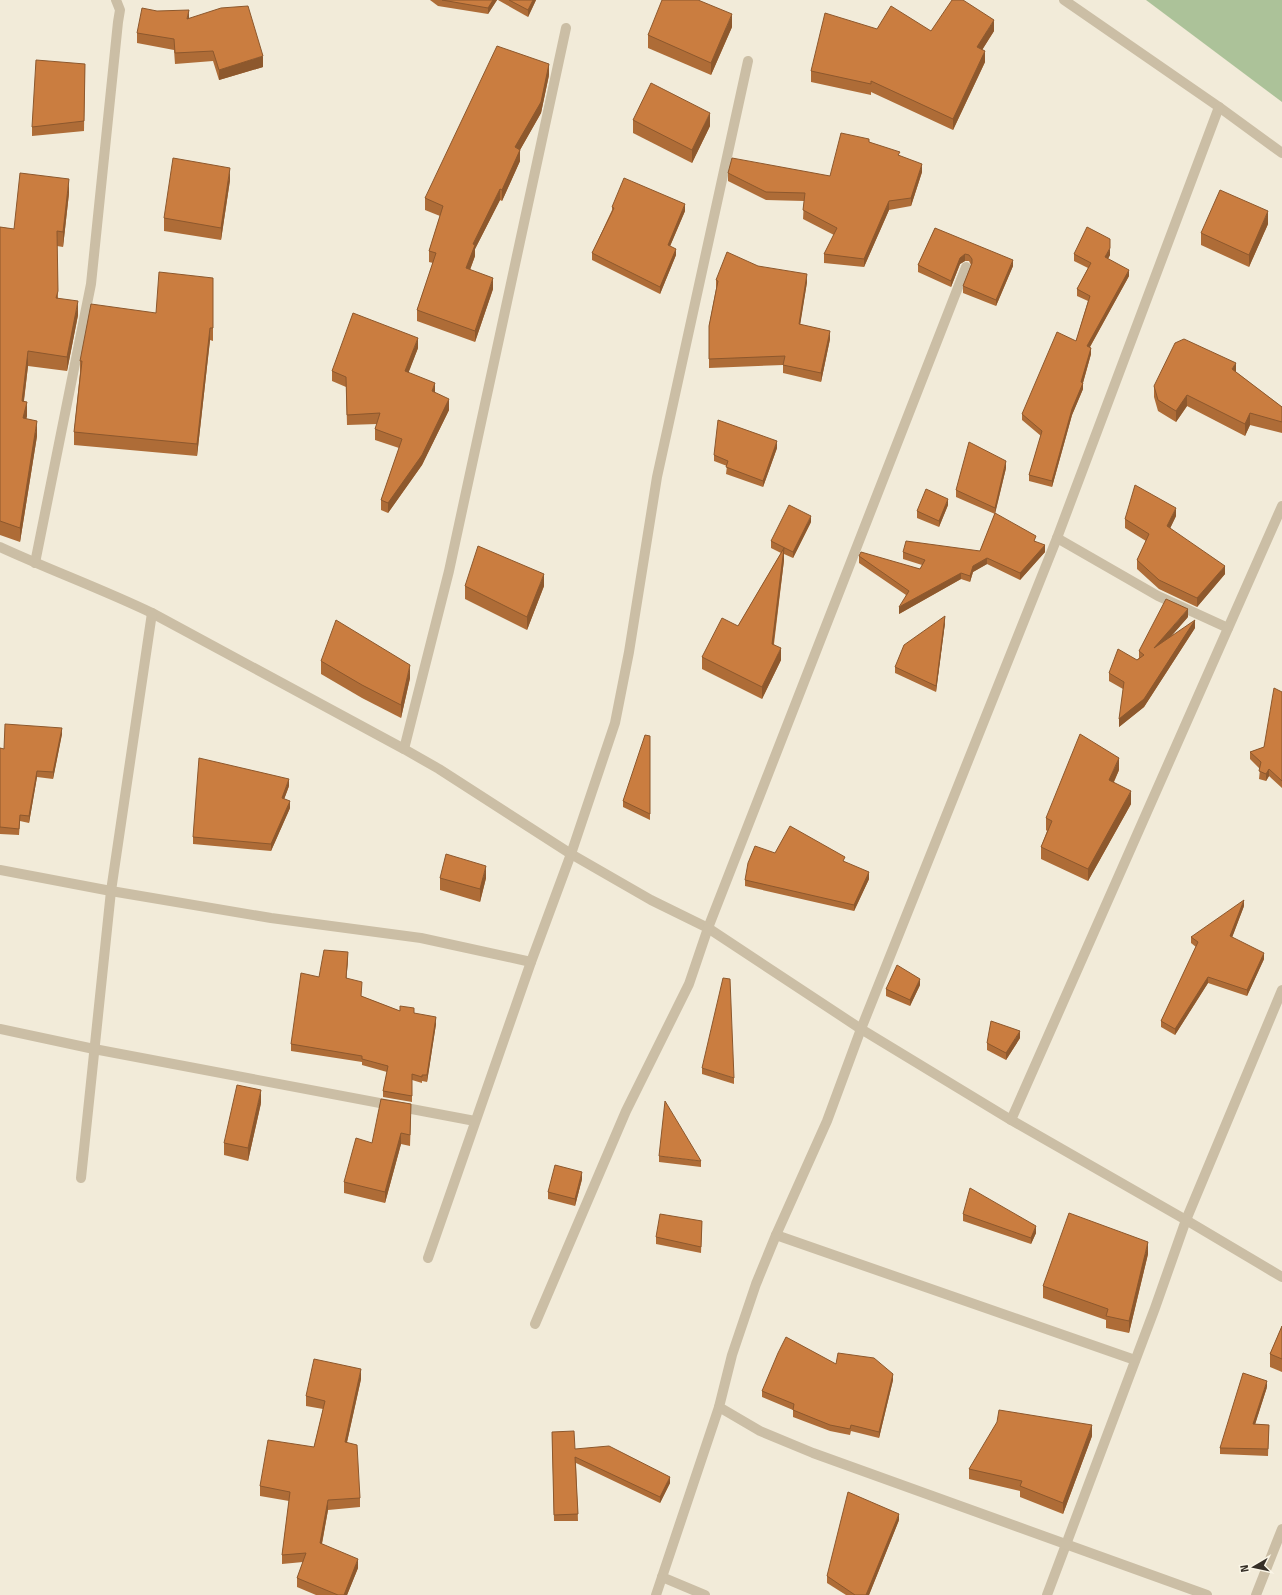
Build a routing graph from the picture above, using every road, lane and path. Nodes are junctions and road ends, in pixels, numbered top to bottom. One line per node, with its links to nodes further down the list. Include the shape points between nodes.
1 (116, 0): 11 (street, via 120,10 90,284)
2 (1064, 0): 5 (street)
3 (566, 28): 14 (street, via 449,571)
4 (748, 61): 15 (street, via 657,477 615,722)
5 (1219, 107): 6 (street); 9 (street)
6 (1282, 153)
7 (966, 267): 18 (street)
8 (1282, 506): 13 (street)
9 (1057, 538): 13 (street, via 1158,596); 21 (street)
10 (0, 547): 11 (street)
11 (35, 563): 12 (street)
12 (152, 613): 14 (street); 17 (street)
13 (1228, 628): 24 (street)
14 (404, 749): 15 (street)
15 (571, 854): 18 (street, via 651,900); 19 (street)
16 (0, 870): 17 (street)
17 (111, 891): 19 (street, via 271,918 421,938); 23 (street)
18 (708, 928): 21 (street); 31 (street, via 690,984 626,1111)
19 (531, 962): 25 (street)
20 (1282, 990): 27 (street)
21 (861, 1029): 24 (street); 28 (street, via 827,1121)
22 (0, 1030): 23 (street)
23 (94, 1049): 25 (street); 26 (street)
24 (1011, 1120): 27 (street)
25 (475, 1121): 29 (street)
26 (81, 1178)
27 (1186, 1220): 30 (street); 32 (street)
28 (776, 1235): 32 (street); 33 (street, via 732,1355)
29 (428, 1258)
30 (1282, 1277)
31 (535, 1324)
32 (1135, 1360): 35 (street)
33 (718, 1407): 35 (street, via 760,1431 813,1453); 36 (street)
34 (1282, 1529): 41 (street)
35 (1066, 1544): 39 (street); 40 (street)
36 (662, 1577): 37 (street); 38 (street)
37 (656, 1595)
38 (705, 1595)
39 (1047, 1595)
40 (1207, 1595)
41 (1256, 1595)

